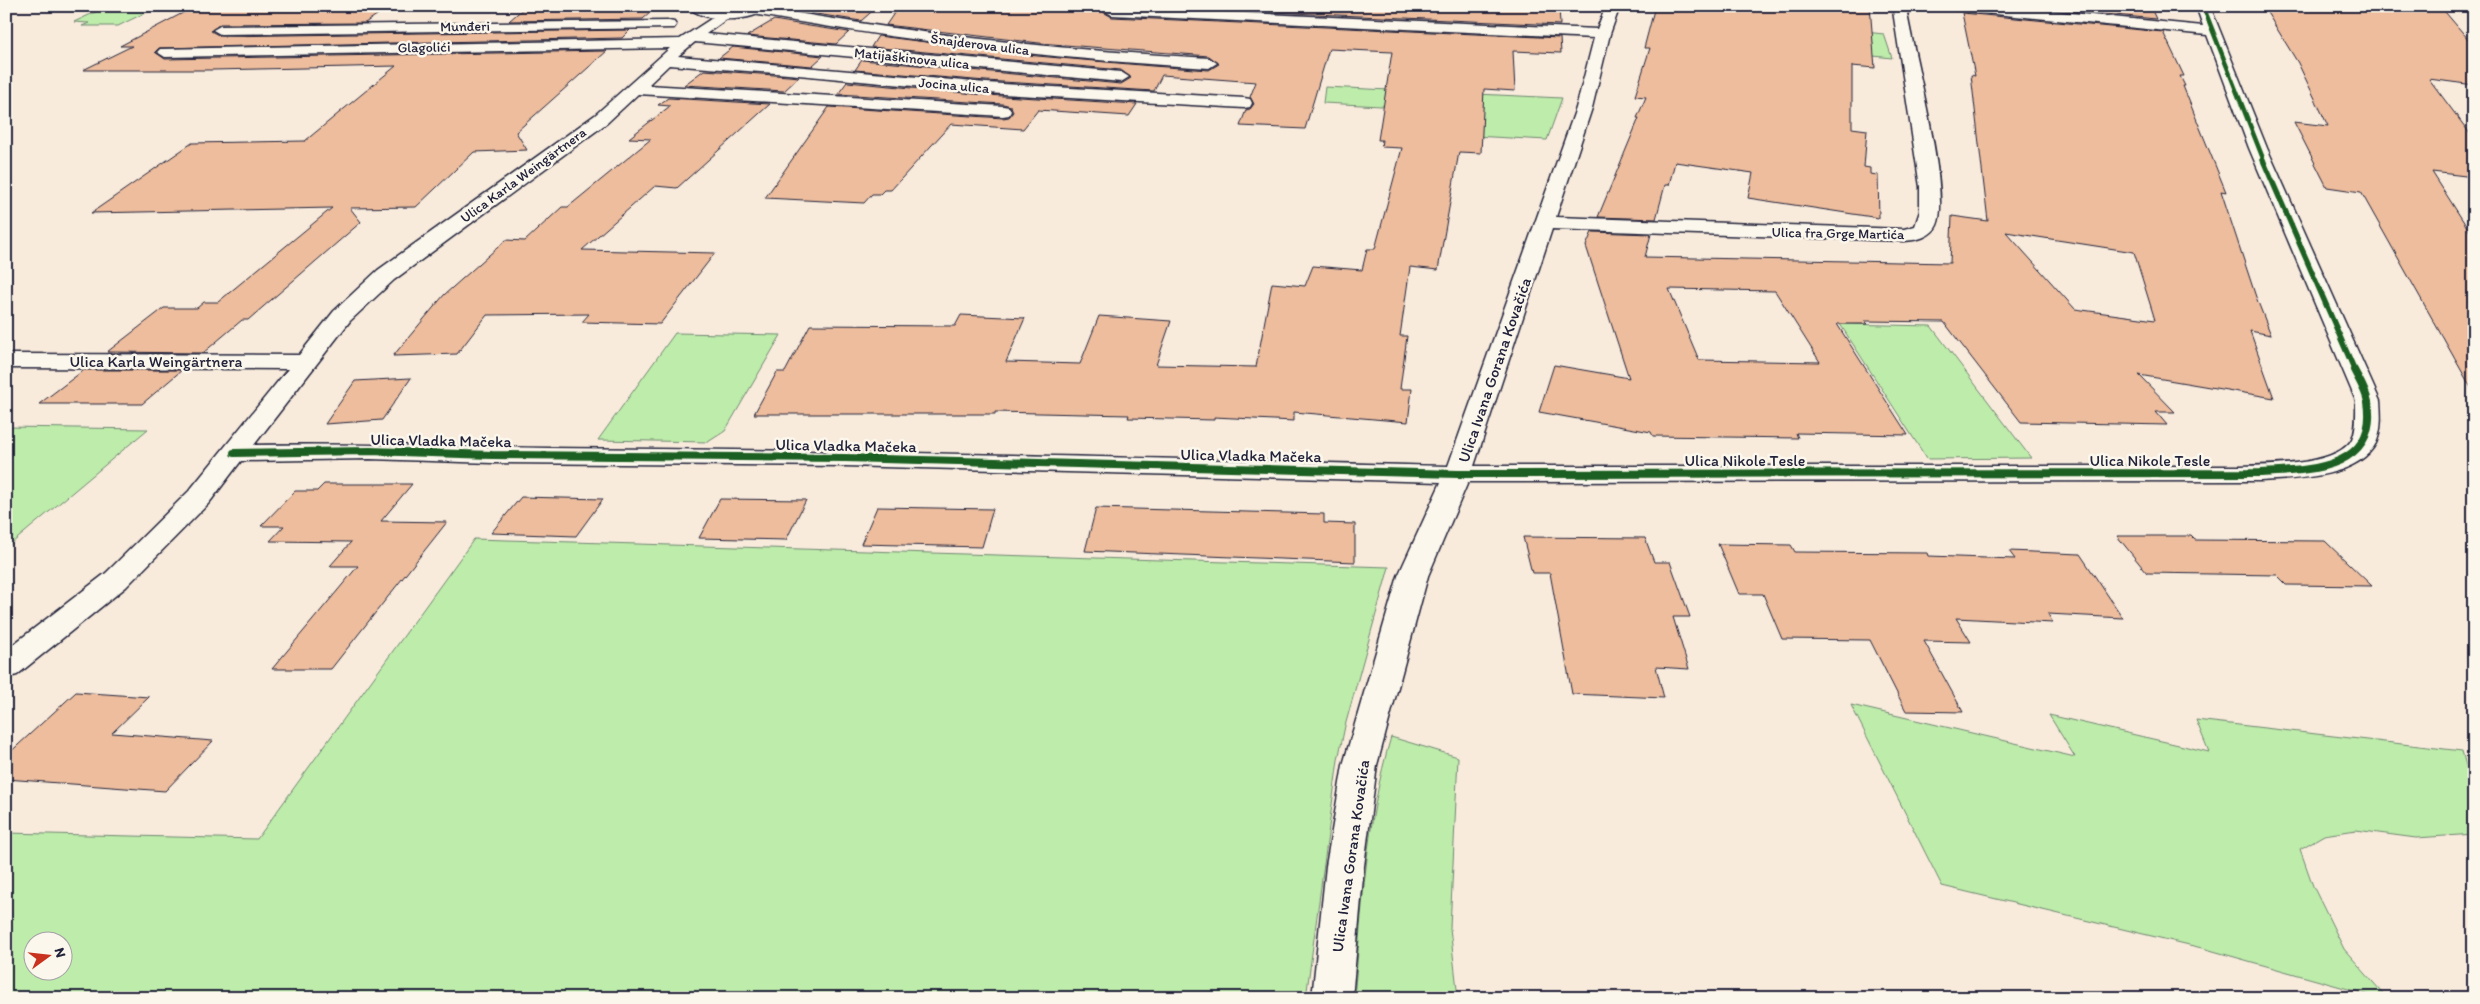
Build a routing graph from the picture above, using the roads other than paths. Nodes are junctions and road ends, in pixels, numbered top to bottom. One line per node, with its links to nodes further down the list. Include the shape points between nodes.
1 (695, 6): 9 (street, via 710,14)
2 (1613, 6): 11 (street, Ulica Ivana Gorana Kovačića)
3 (1913, 6): 19 (street, Ulica fra Grge Martića, via 1900,11 1916,90 1930,194 1930,218 1921,230 1904,235)
4 (1955, 6): 10 (street)
5 (2203, 6): 10 (street, Ulica Nikole Tesle)
6 (758, 8): 9 (street, Šnajderova ulica); 14 (street, Šnajderova ulica, via 850,28 983,45)
7 (1112, 11): 11 (street)
8 (220, 30): 9 (street, Munđeri, via 494,25)
9 (702, 30): 12 (street, Glagolići); 13 (street, Ulica Karla Weingärtnera); 15 (street, Matijaškinova ulica, via 1010,69)
10 (2212, 31): 23 (street, Ulica Nikole Tesle, via 2258,148 2368,401 2363,444 2350,456 2330,466 2197,474)
11 (1603, 34): 19 (street, Ulica Ivana Gorana Kovačića, via 1584,108)
12 (165, 52)
13 (664, 60): 16 (street, Ulica Karla Weingärtnera); 17 (street, Jocina ulica, via 788,68 986,88)
14 (1209, 63)
15 (1131, 78)
16 (635, 89): 18 (street, Jocina ulica); 21 (street, Ulica Karla Weingärtnera, via 601,119 386,275 342,316)
17 (1244, 103)
18 (1002, 111)
19 (1545, 223): 23 (street, Ulica Ivana Gorana Kovačića)
20 (6, 361): 21 (street, Ulica Karla Weingärtnera)
21 (306, 362): 22 (street, Ulica Karla Weingärtnera)
22 (234, 453): 23 (street, Ulica Vladka Mačeka, via 370,451 846,458); 24 (street, Ulica Karla Weingärtnera, via 198,498 116,580)
23 (1458, 474): 25 (street, Ulica Ivana Gorana Kovačića, via 1413,576 1360,765 1345,866)
24 (6, 667)
25 (1332, 998)

